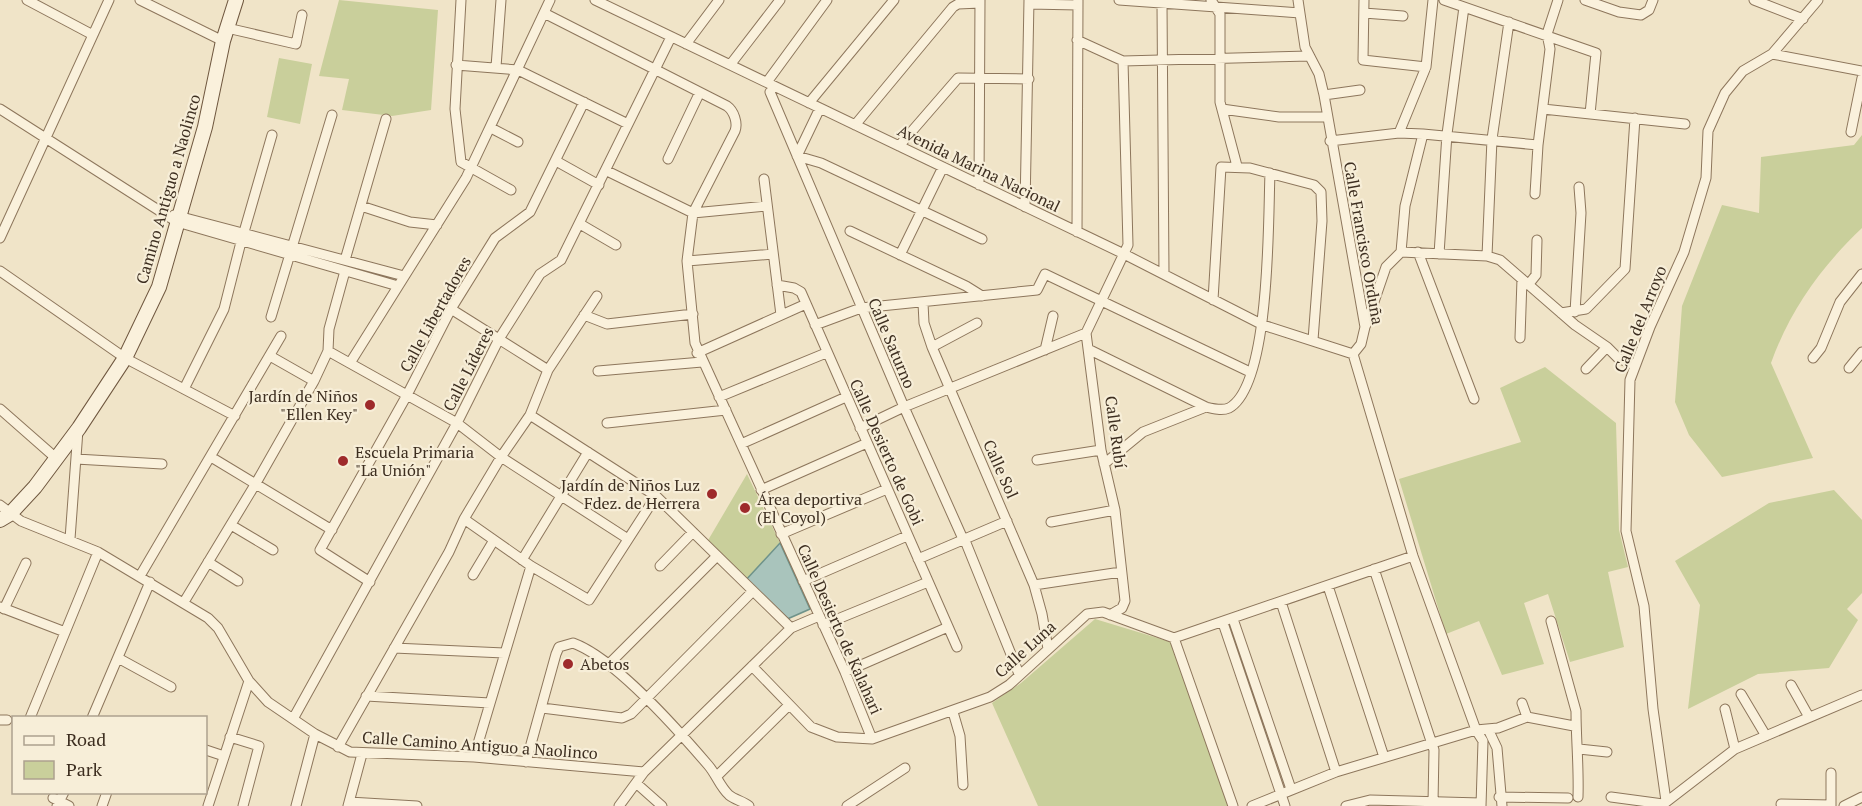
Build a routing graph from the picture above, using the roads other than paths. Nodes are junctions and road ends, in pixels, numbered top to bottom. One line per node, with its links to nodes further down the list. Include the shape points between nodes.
1 (27, 0): 37 (street)
2 (109, 0): 37 (street)
3 (140, 0): 38 (street)
4 (236, 0): 38 (main road, Camino Antiguo a Naolinco)
5 (461, 0): 47 (street)
6 (501, 0): 49 (street)
7 (550, 0): 29 (street)
8 (595, 0): 39 (street, Avenida Marina Nacional)
9 (719, 0): 41 (street)
10 (780, 0): 48 (street)
11 (827, 0): 57 (street)
12 (894, 0): 63 (street)
13 (1119, 0): 26 (street)
14 (1298, 0): 30 (street, Calle Francisco Orduña)
15 (1364, 0): 31 (street)
16 (1433, 0): 50 (street)
17 (1444, 0): 28 (street)
18 (1558, 0): 36 (street)
19 (1585, 0): 20 (street, via 1641,15 1649,10)
20 (1653, 0)
21 (1754, 0): 34 (street)
22 (1818, 0): 34 (street, Calle del Arroyo)
23 (980, 1): 54 (street); 75 (street, via 958,4 942,18)
24 (1029, 2): 25 (street); 56 (street)
25 (1078, 3): 40 (street)
26 (1162, 3): 27 (street); 45 (street)
27 (1214, 4): 30 (street); 44 (street)
28 (1464, 7): 35 (street); 80 (street)
29 (544, 13): 51 (street); 53 (street, Calle Desierto de Kalahari)
30 (1300, 13): 43 (street, Calle Francisco Orduña)
31 (1364, 13): 33 (street); 50 (street, via 1363,60)
32 (302, 15): 38 (street, via 296,44)
33 (1402, 16)
34 (1803, 19): 42 (street, Calle del Arroyo)
35 (1509, 22): 36 (street); 83 (street)
36 (1547, 34): 67 (street, via 1550,50); 68 (street, via 1596,53)
37 (93, 35): 82 (street)
38 (225, 35): 107 (main road, Camino Antiguo a Naolinco, via 205,127)
39 (671, 37): 41 (street, Avenida Marina Nacional); 53 (street, Calle Líderes)
40 (1077, 40): 46 (street); 111 (street)
41 (686, 44): 48 (street, Avenida Marina Nacional)
42 (1772, 54): 52 (street); 175 (street, Calle del Arroyo, via 1743,71 1725,93 1708,131 1706,178 1684,252)
43 (1309, 56): 44 (street); 61 (street, Calle Francisco Orduña)
44 (1219, 57): 45 (street); 66 (street)
45 (1162, 59): 46 (street); 131 (street)
46 (1123, 61): 122 (street, via 1128,245)
47 (456, 65): 49 (street); 93 (street, via 454,109 460,162)
48 (730, 65): 57 (street, Avenida Marina Nacional)
49 (496, 67): 51 (street)
50 (1426, 67): 78 (street)
51 (518, 70): 62 (street); 76 (street)
52 (1862, 70)
53 (654, 71): 60 (street, Calle Desierto de Kalahari); 74 (street, Calle Líderes)
54 (980, 78): 56 (street); 87 (street, via 958,78); 98 (street)
55 (1862, 78): 77 (street)
56 (1029, 79): 104 (street)
57 (767, 82): 63 (street, Avenida Marina Nacional)
58 (1360, 90): 61 (street)
59 (770, 92): 88 (street, Calle Saturno)
60 (699, 94): 89 (street); 106 (street, Calle Desierto de Kalahari, via 730,108 737,127)
61 (1324, 95): 70 (street, Calle Francisco Orduña)
62 (584, 102): 74 (street); 90 (street, Calle Libertadores)
63 (809, 103): 65 (street, Avenida Marina Nacional)
64 (0, 108): 82 (street)
65 (820, 108): 75 (street, Avenida Marina Nacional); 88 (street)
66 (1222, 108): 70 (street, via 1279,117); 91 (street)
67 (1543, 109): 68 (street); 86 (street)
68 (1590, 114): 71 (street)
69 (332, 115): 118 (street)
70 (1327, 117): 84 (street, Calle Francisco Orduña)
71 (1635, 118): 73 (street); 145 (street, via 1625,269 1586,309)
72 (386, 119): 102 (street)
73 (1685, 123)
74 (628, 124): 94 (street, Calle Líderes)
75 (855, 125): 87 (street, Avenida Marina Nacional)
76 (490, 128): 85 (street); 93 (street)
77 (1851, 132)
78 (1400, 133): 79 (street); 84 (street)
79 (1423, 134): 80 (street); 119 (street, via 1405,206)
80 (1447, 134): 83 (street); 123 (street)
81 (272, 135): 112 (street)
82 (47, 138): 107 (street); 113 (street)
83 (1492, 139): 86 (street); 126 (street)
84 (1330, 141): 155 (street, Calle Francisco Orduña)
85 (518, 142)
86 (1538, 145): 101 (street)
87 (899, 146): 92 (street, Avenida Marina Nacional)
88 (797, 156): 105 (street, via 822,163); 143 (street, Calle Saturno)
89 (668, 159)
90 (556, 161): 97 (street); 144 (street, Calle Libertadores, via 530,212 495,238)
91 (1237, 166): 95 (street); 139 (street, via 1221,167)
92 (943, 167): 98 (street, Avenida Marina Nacional); 105 (street)
93 (470, 169): 100 (street); 109 (street)
94 (607, 171): 97 (street, Calle Líderes); 106 (street)
95 (1270, 173): 154 (street); 160 (street, via 1318,188 1322,221)
96 (764, 179): 103 (street)
97 (599, 185): 108 (street, Calle Líderes)
98 (979, 185): 104 (street, Avenida Marina Nacional)
99 (1579, 187): 145 (street)
100 (511, 190)
101 (1535, 194)
102 (361, 206): 109 (street, via 410,222); 127 (street)
103 (767, 206): 106 (street); 121 (street)
104 (1025, 207): 111 (street, Avenida Marina Nacional)
105 (921, 211): 114 (street); 124 (street)
106 (693, 213): 128 (street, Calle Desierto de Kalahari)
107 (174, 217): 112 (street); 116 (street); 171 (main road, Camino Antiguo a Naolinco, via 159,287)
108 (580, 224): 117 (street); 158 (street, Calle Líderes, via 561,260 540,274)
109 (437, 225): 133 (street)
110 (850, 231): 124 (street)
111 (1077, 231): 122 (street, Avenida Marina Nacional)
112 (244, 232): 118 (street)
113 (0, 238)
114 (982, 239)
115 (1537, 240): 134 (street, via 1536,275)
116 (241, 242): 125 (street); 182 (street, via 224,309)
117 (616, 245)
118 (293, 246): 125 (street); 127 (street)
119 (1401, 252): 120 (street); 155 (street, via 1386,267)
120 (1418, 252): 123 (street); 187 (street)
121 (773, 254): 128 (street); 136 (street)
122 (1124, 254): 131 (street, Avenida Marina Nacional); 140 (street)
123 (1439, 254): 126 (street)
124 (900, 255): 138 (street)
125 (289, 256): 130 (street); 151 (street)
126 (1487, 256): 134 (street, via 1500,260)
127 (345, 260): 133 (street)
128 (687, 261): 147 (street, Calle Desierto de Kalahari)
129 (0, 271): 171 (street)
130 (345, 271): 135 (street); 165 (street, via 329,329)
131 (1164, 274): 139 (street, Avenida Marina Nacional)
132 (1862, 274): 172 (street, via 1840,302)
133 (404, 276): 135 (street)
134 (1525, 282): 146 (street); 159 (street)
135 (398, 285): 174 (street)
136 (777, 285): 142 (street, Calle Desierto de Gobi, via 801,292); 149 (street)
137 (597, 296): 148 (street)
138 (982, 297): 140 (street, via 1037,290 1045,274); 141 (street)
139 (1213, 300): 154 (street, Avenida Marina Nacional)
140 (1103, 301): 156 (street); 180 (street)
141 (923, 303): 143 (street); 161 (street, Calle Sol, via 924,323)
142 (806, 304): 149 (street); 153 (street, Calle Desierto de Gobi)
143 (861, 308): 153 (street); 188 (street, Calle Saturno)
144 (451, 309): 158 (street); 184 (street, Calle Libertadores)
145 (1575, 312): 146 (street)
146 (1561, 313): 162 (street)
147 (693, 314): 148 (street, via 607,324); 167 (street, Calle Desierto de Kalahari)
148 (584, 315): 178 (street)
149 (781, 315): 167 (street)
150 (1053, 316): 163 (street)
151 (271, 317)
152 (977, 323): 161 (street)
153 (815, 325): 168 (street, Calle Desierto de Gobi)
154 (1263, 325): 160 (street, Avenida Marina Nacional); 180 (street)
155 (1365, 327): 169 (street, Calle Francisco Orduña, via 1361,344)
156 (1086, 333): 163 (street); 164 (street, Calle Rubí)
157 (280, 336): 170 (street)
158 (499, 339): 178 (street); 194 (street, Calle Líderes)
159 (1520, 339)
160 (1313, 340): 169 (street, Avenida Marina Nacional)
161 (932, 347): 183 (street, Calle Sol)
162 (1607, 347): 175 (street, via 1618,358); 177 (street)
163 (1045, 350): 183 (street)
164 (1090, 350): 189 (street); 200 (street, Calle Rubí)
165 (328, 351): 174 (street); 181 (street)
166 (1862, 352): 176 (street)
167 (697, 353): 173 (street, Calle Desierto de Kalahari)
168 (826, 353): 185 (street); 186 (street, Calle Desierto de Gobi)
169 (1353, 354): 230 (street)
170 (270, 356): 181 (street); 193 (street)
171 (124, 358): 182 (street); 196 (main road, Camino Antiguo a Naolinco)
172 (1813, 358)
173 (702, 362): 179 (street); 185 (street, Calle Desierto de Kalahari)
174 (350, 363): 184 (street)
175 (1635, 365): 326 (street, Calle del Arroyo, via 1628,397 1626,531 1644,606)
176 (1849, 368)
177 (1586, 369)
178 (548, 370): 192 (street)
179 (598, 371)
180 (1250, 372): 189 (street, via 1230,407)
181 (314, 381): 209 (street)
182 (184, 389): 193 (street)
183 (950, 390): 188 (street); 217 (street, Calle Sol)
184 (407, 395): 194 (street); 220 (street, Calle Libertadores)
185 (719, 397): 191 (street, Calle Desierto de Kalahari)
186 (846, 397): 197 (street, Calle Desierto de Gobi); 199 (street)
187 (1474, 399)
188 (904, 407): 197 (street); 227 (street, Calle Saturno)
189 (1206, 407): 208 (street, via 1143,432)
190 (0, 409): 204 (street)
191 (726, 410): 195 (street); 199 (street, Calle Desierto de Kalahari)
192 (530, 415): 201 (street); 203 (street)
193 (235, 416): 202 (street)
194 (457, 423): 203 (street); 245 (street, Calle Líderes)
195 (607, 423)
196 (79, 428): 204 (main road, Camino Antiguo a Naolinco); 205 (street)
197 (860, 428): 198 (street, Calle Desierto de Gobi)
198 (867, 443): 210 (street, Calle Desierto de Gobi); 211 (street)
199 (741, 444): 211 (street, Calle Desierto de Kalahari)
200 (1101, 450): 206 (street); 208 (street, Calle Rubí)
201 (588, 452): 212 (street); 213 (street)
202 (211, 457): 209 (street); 241 (street)
203 (501, 457): 213 (street); 216 (street)
204 (57, 459): 215 (main road, Camino Antiguo a Naolinco)
205 (76, 459): 207 (street); 224 (street)
206 (1037, 460)
207 (162, 464)
208 (1104, 464): 214 (street, Calle Rubí)
209 (256, 483): 219 (street); 220 (street)
210 (887, 489): 222 (street); 223 (street, Calle Desierto de Gobi)
211 (761, 490): 222 (street, Calle Desierto de Kalahari)
212 (656, 496): 221 (street); 225 (street)
213 (560, 497): 225 (street); 233 (street)
214 (1114, 510): 218 (street); 239 (street, Calle Rubí)
215 (4, 513): 224 (street, Calle Camino Antiguo a Naolinco)
216 (464, 519): 226 (street); 263 (street)
217 (1007, 521): 227 (street); 247 (street, Calle Sol)
218 (1051, 522)
219 (231, 525): 228 (street); 234 (street)
220 (332, 530): 245 (street, Calle Libertadores, via 320,550)
221 (693, 532): 231 (street); 237 (street)
222 (782, 534): 243 (street, Calle Desierto de Kalahari)
223 (908, 536): 232 (street, Calle Desierto de Gobi); 243 (street)
224 (70, 539): 229 (street, Calle Camino Antiguo a Naolinco)
225 (628, 539): 236 (street, via 589,600)
226 (494, 540): 233 (street); 240 (street)
227 (965, 541): 232 (street); 270 (street, Calle Saturno)
228 (273, 550)
229 (98, 552): 241 (street, Calle Camino Antiguo a Naolinco); 260 (street)
230 (1413, 556): 238 (street); 291 (street)
231 (716, 557): 249 (street); 267 (street)
232 (918, 559): 246 (street, Calle Desierto de Gobi)
233 (522, 560): 236 (street)
234 (208, 562): 242 (street); 250 (street)
235 (26, 563): 252 (street)
236 (531, 566): 265 (street)
237 (660, 566)
238 (1374, 569): 248 (street); 297 (street)
239 (1121, 572): 247 (street); 253 (street, Calle Rubí, via 1124,605)
240 (473, 575)
241 (140, 576): 244 (street, Calle Camino Antiguo a Naolinco)
242 (238, 581)
243 (803, 581): 255 (street, Calle Desierto de Kalahari)
244 (150, 582): 250 (street, Calle Camino Antiguo a Naolinco); 266 (street)
245 (370, 582): 288 (street, Calle Líderes)
246 (928, 582): 255 (street); 258 (street, Calle Desierto de Gobi)
247 (1034, 585): 264 (street, Calle Sol)
248 (1328, 586): 251 (street); 306 (street)
249 (752, 592): 259 (street); 277 (street)
250 (184, 602): 271 (street, Calle Camino Antiguo a Naolinco, via 218,628)
251 (1281, 602): 254 (street); 310 (street)
252 (2, 608): 260 (street)
253 (1110, 615): 261 (street, Calle Luna); 264 (street, Calle Luna, via 1087,614)
254 (1233, 619): 257 (street); 315 (street)
255 (821, 621): 259 (street); 269 (street, Calle Desierto de Kalahari)
256 (1551, 621): 289 (street, via 1576,711)
257 (1223, 623): 261 (street); 316 (street)
258 (948, 627): 262 (street, Calle Desierto de Gobi); 269 (street)
259 (791, 628): 268 (street)
260 (65, 632): 284 (street)
261 (1174, 638): 338 (street)
262 (957, 647)
263 (394, 648): 265 (street); 276 (street)
264 (1048, 649): 270 (street, Calle Luna)
265 (504, 653): 278 (street)
266 (117, 658): 273 (street); 285 (street)
267 (608, 665): 277 (street); 281 (street, via 582,646 573,643 559,647)
268 (752, 666): 280 (street); 293 (street)
269 (845, 672): 296 (street, Calle Desierto de Kalahari)
270 (1019, 675): 283 (street, Calle Luna, via 990,697)
271 (249, 681): 288 (street, Calle Camino Antiguo a Naolinco, via 268,702); 295 (street)
272 (1791, 685): 287 (street)
273 (171, 687)
274 (1741, 694): 294 (street)
275 (1862, 694): 287 (street)
276 (366, 696): 278 (street); 298 (street)
277 (645, 699): 281 (street, via 622,718); 293 (street)
278 (490, 703): 305 (street)
279 (1522, 703): 286 (street)
280 (789, 705): 296 (street, Calle Luna, via 823,734); 312 (street)
281 (542, 708): 307 (street)
282 (1725, 709): 300 (street)
283 (953, 712): 296 (street, Calle Luna); 314 (street, via 960,736)
284 (31, 715)
285 (92, 716)
286 (1527, 717): 289 (street); 290 (street)
287 (1809, 717): 294 (street)
288 (293, 719): 292 (street, Calle Camino Antiguo a Naolinco)
289 (1574, 726): 299 (street)
290 (1488, 729): 291 (street); 322 (street, via 1497,748)
291 (1476, 730): 297 (street); 325 (street, via 1483,741)
292 (315, 734): 298 (street, Calle Camino Antiguo a Naolinco); 331 (street)
293 (682, 734): 309 (street); 312 (street)
294 (1766, 736): 300 (street)
295 (230, 737): 304 (street); 330 (street, via 259,746)
296 (872, 739)
297 (1431, 743): 306 (street); 323 (street, via 1435,767)
298 (338, 747): 303 (street, Calle Camino Antiguo a Naolinco)
299 (1579, 749): 302 (street); 317 (street)
300 (1736, 749): 326 (street)
301 (207, 750): 304 (street)
302 (1607, 752)
303 (362, 754): 305 (street, Calle Camino Antiguo a Naolinco); 324 (street)
304 (224, 756): 329 (street)
305 (474, 757): 307 (street, Calle Camino Antiguo a Naolinco)
306 (1384, 757): 310 (street)
307 (526, 762): 309 (street, Calle Camino Antiguo a Naolinco)
308 (905, 768): 337 (street)
309 (644, 772): 313 (street)
310 (1336, 772): 315 (street)
311 (1831, 773): 342 (street)
312 (717, 776): 336 (street, via 730,796)
313 (636, 783): 334 (street); 335 (street)
314 (963, 785)
315 (1291, 789): 316 (street)
316 (1280, 793): 339 (street); 340 (street)
317 (1578, 797)
318 (1611, 797): 326 (street)
319 (1862, 797): 343 (street)
320 (1568, 798): 322 (street)
321 (56, 799): 328 (street)
322 (1501, 801)
323 (1433, 803): 325 (street); 341 (street, via 1370,800)
324 (348, 804): 332 (street)
325 (1481, 804)
326 (1664, 804)
327 (1781, 804): 342 (street)
328 (69, 806)
329 (208, 806)
330 (243, 806)
331 (296, 806)
332 (399, 806): 333 (street)
333 (417, 806)
334 (619, 806)
335 (662, 806)
336 (749, 806)
337 (847, 806)
338 (1233, 806)
339 (1252, 806)
340 (1285, 806)
341 (1346, 806)
342 (1831, 806)
343 (1844, 806)

